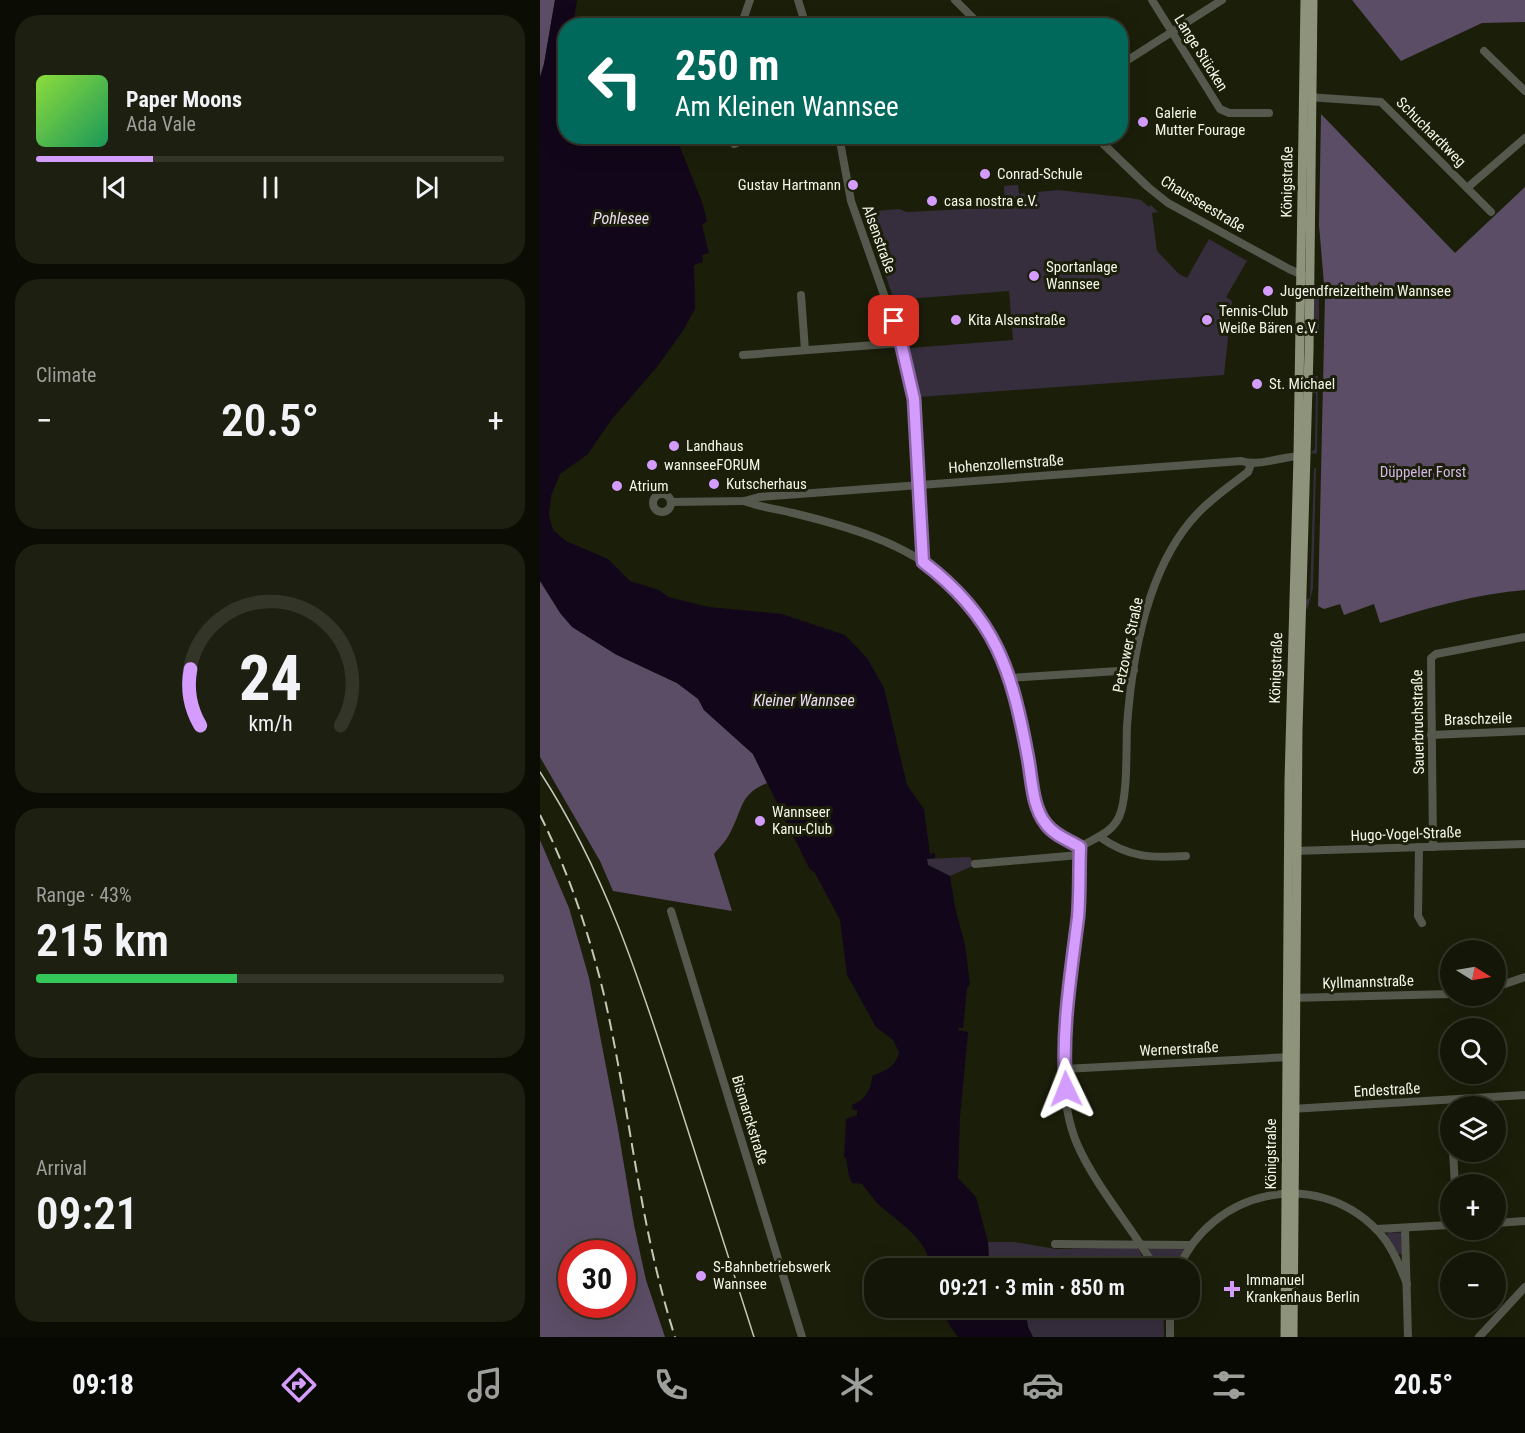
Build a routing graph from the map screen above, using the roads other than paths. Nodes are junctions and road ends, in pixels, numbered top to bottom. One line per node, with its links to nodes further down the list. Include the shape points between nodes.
1 (750, 0): 8 (street)
2 (798, 0): 9 (street)
3 (955, 0): 10 (street)
4 (1152, 0): 11 (street, Lange Stücken)
5 (1222, 0): 11 (street)
6 (1305, 0): 15 (main road, Königstraße)
7 (1313, 0): 15 (main road, Königstraße)
8 (744, 18)
9 (804, 18)
10 (973, 18)
11 (1172, 32): 13 (street); 16 (street, Lange Stücken, via 1220,109 1229,113)
12 (1484, 51): 14 (street)
13 (1128, 60)
14 (1525, 91)
15 (1307, 97): 20 (street, Schuchardtweg, via 1381,102); 22 (main road, Königstraße)
16 (1269, 113)
17 (1525, 138): 20 (street)
18 (840, 144): 24 (street, Alsenstraße, via 851,201)
19 (1103, 144): 22 (street, Chausseestraße, via 1168,203)
20 (1467, 188): 21 (street, Schuchardtweg)
21 (1491, 212)
22 (1305, 276): 27 (main road, Königstraße)
23 (801, 294): 25 (street)
24 (901, 343): 25 (street); 29 (street, Alsenstraße, via 914,399)
25 (805, 350): 26 (street)
26 (743, 355)
27 (1302, 456): 28 (street, Hohenzollernstraße); 43 (main road, Königstraße)
28 (1251, 464): 29 (street, Hohenzollernstraße, via 1241,461); 34 (street, Petzower Straße, via 1248,472 1198,513 1172,549 1150,600)
29 (919, 484): 30 (street, Hohenzollernstraße); 32 (street, Alsenstraße)
30 (744, 501): 31 (street, Hohenzollernstraße); 32 (street, via 860,532)
31 (672, 502)
32 (923, 562): 35 (street, via 947,580 983,622 998,646)
33 (1525, 636): 37 (street, Sauerbruchstraße, via 1432,655)
34 (1134, 670): 35 (street); 38 (street, Petzower Straße, via 1123,802 1114,824)
35 (1009, 678): 42 (street, via 1038,809 1053,832)
36 (1525, 731): 37 (street, Braschzeile)
37 (1431, 735): 41 (street, Sauerbruchstraße)
38 (1100, 837): 42 (street, Petzower Straße); 44 (street, via 1129,854)
39 (1525, 844): 41 (street, Hugo-Vogel-Straße)
40 (1419, 847): 41 (street, Hugo-Vogel-Straße); 43 (street, Hugo-Vogel-Straße); 47 (street, via 1418,916)
41 (1433, 847)
42 (1080, 851): 45 (street); 53 (street)
43 (1292, 851): 51 (main road, Königstraße)
44 (1186, 856)
45 (975, 864)
46 (671, 911): 72 (street, Bismarckstraße)
47 (1422, 923)
48 (1525, 977): 49 (street)
49 (1506, 984)
50 (1440, 994): 51 (street, Kyllmannstraße)
51 (1291, 998): 52 (main road, Königstraße)
52 (1291, 1057): 53 (street, Wernerstraße); 57 (main road, Königstraße)
53 (1064, 1069): 64 (street, via 1067,1109 1077,1144)
54 (1525, 1095): 55 (street, Endestraße)
55 (1506, 1097)
56 (1440, 1103): 57 (street, Endestraße)
57 (1291, 1109): 58 (main road, Königstraße)
58 (1290, 1193): 63 (street, via 1331,1200); 66 (street, via 1253,1199 1233,1208); 74 (main road, Königstraße); 75 (main road, Königstraße)
59 (1525, 1221): 60 (street)
60 (1506, 1222)
61 (1440, 1226): 62 (street)
62 (1405, 1228): 63 (street); 69 (street)
63 (1376, 1229): 69 (street, via 1393,1252)
64 (1141, 1243): 65 (street); 66 (street); 67 (street)
65 (1055, 1244)
66 (1191, 1245): 68 (street)
67 (1150, 1258)
68 (1184, 1258)
69 (1407, 1284): 76 (street)
70 (1525, 1287): 77 (street)
71 (1170, 1318): 73 (street)
72 (802, 1337)
73 (1170, 1337)
74 (1285, 1337)
75 (1293, 1337)
76 (1408, 1337)
77 (1479, 1337)

